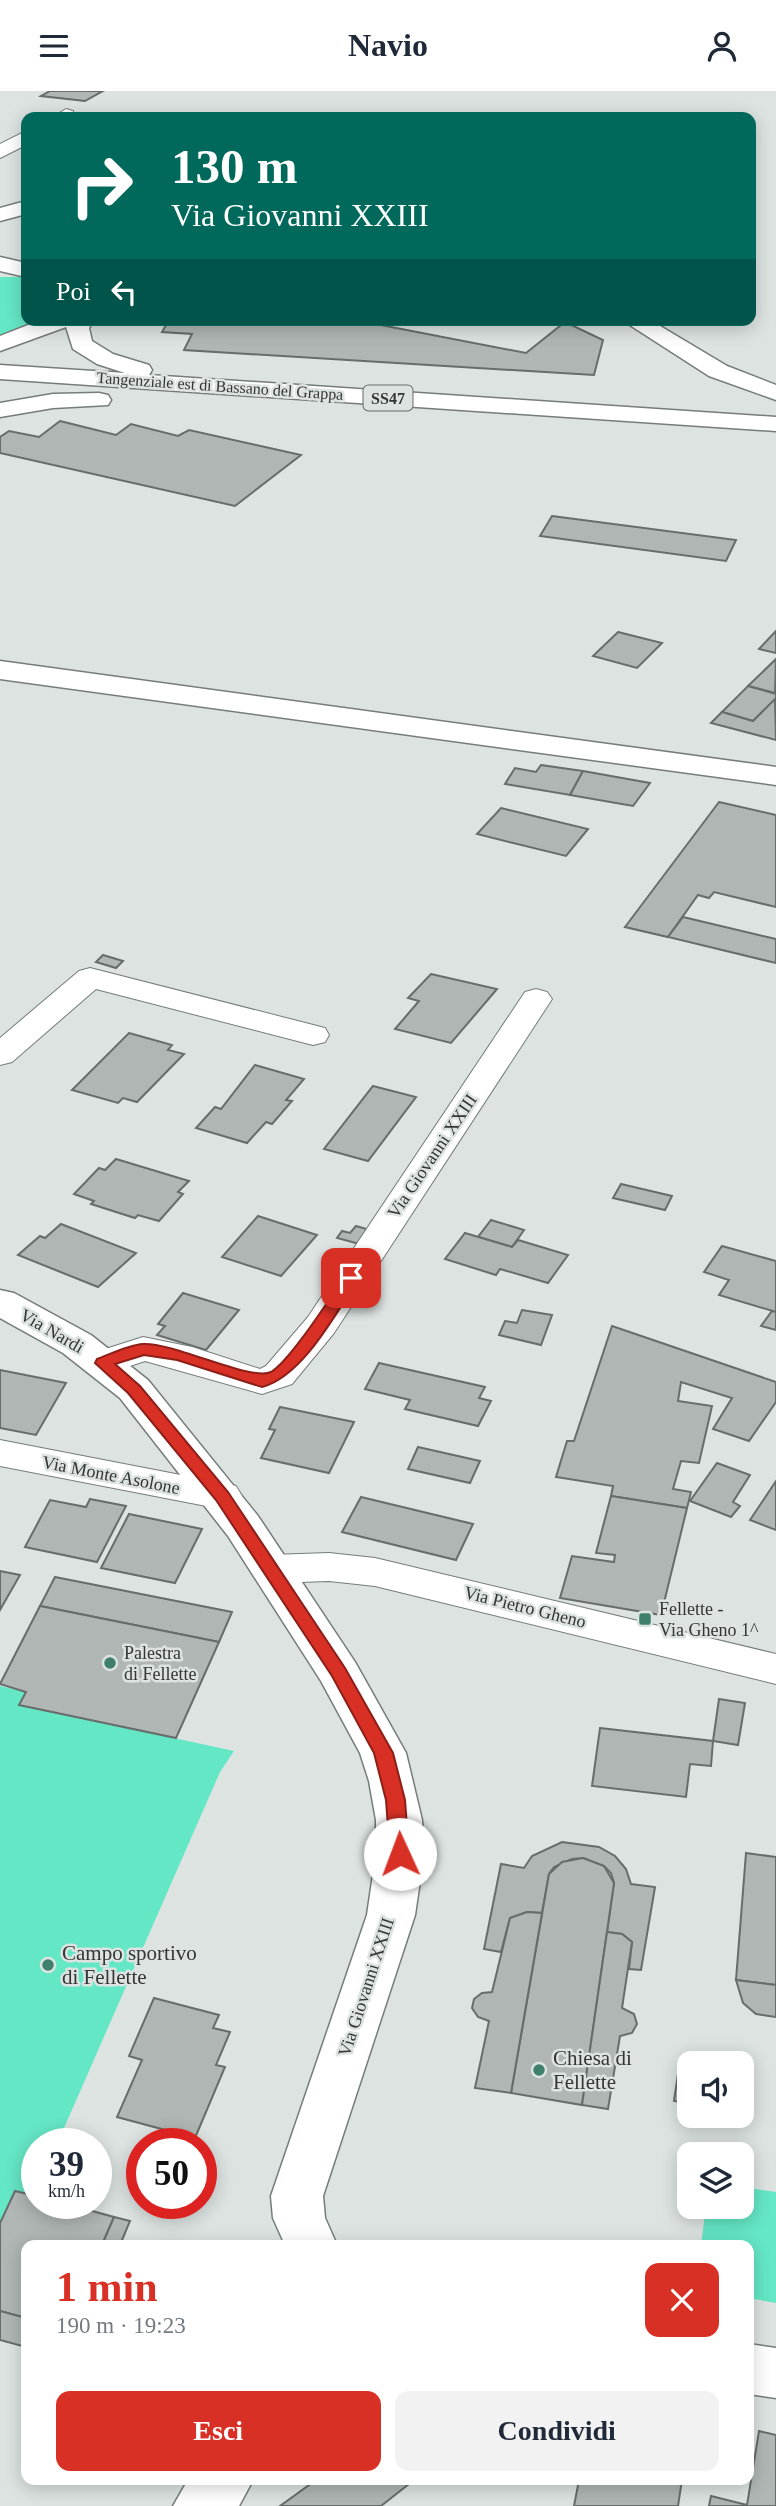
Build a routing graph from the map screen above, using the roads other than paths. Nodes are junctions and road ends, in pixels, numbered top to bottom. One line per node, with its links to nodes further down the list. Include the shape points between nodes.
1 (21, 140): 2 (street)
2 (0, 152)
3 (0, 160): 4 (street)
4 (21, 165)
5 (21, 209): 6 (main road)
6 (0, 215)
7 (0, 264): 8 (main road)
8 (21, 269)
9 (47, 326): 12 (main road)
10 (78, 326): 17 (main road, via 81,344 105,359 209,382 474,397)
11 (643, 326): 15 (main road, via 718,371)
12 (0, 344)
13 (0, 372): 17 (main road, Tangenziale est di Bassano del Grappa / SS47)
14 (0, 384): 18 (main road, Tangenziale est di Bassano del Grappa / SS47)
15 (776, 393)
16 (0, 409): 18 (main road, via 106,400 447,422)
17 (661, 415): 19 (main road, Tangenziale est di Bassano del Grappa / SS47)
18 (544, 418): 20 (main road, Tangenziale est di Bassano del Grappa / SS47)
19 (776, 424)
20 (776, 434)
21 (0, 670): 22 (main road)
22 (776, 776)
23 (536, 999): 27 (street, Via Giovanni XXIII, via 321,1325 279,1375 262,1382 143,1349)
24 (313, 1035): 25 (street, via 90,978)
25 (0, 1055)
26 (0, 1302): 27 (main road, Via Nardi)
27 (103, 1363): 29 (main road, Via Giovanni XXIII, via 134,1389)
28 (0, 1453): 29 (street, Via Monte Asolone)
29 (222, 1496): 30 (main road, Via Giovanni XXIII)
30 (271, 1569): 31 (street, Via Pietro Gheno, via 329,1567 376,1572); 32 (main road, Via Giovanni XXIII, via 372,1730 392,1781 398,1820 396,1886 385,1936 297,2196 299,2218)
31 (776, 1669)
32 (309, 2240)
33 (754, 2370): 34 (main road)
34 (776, 2373)
35 (202, 2485): 37 (main road)
36 (221, 2485): 38 (main road)
37 (194, 2506)
38 (202, 2506)

